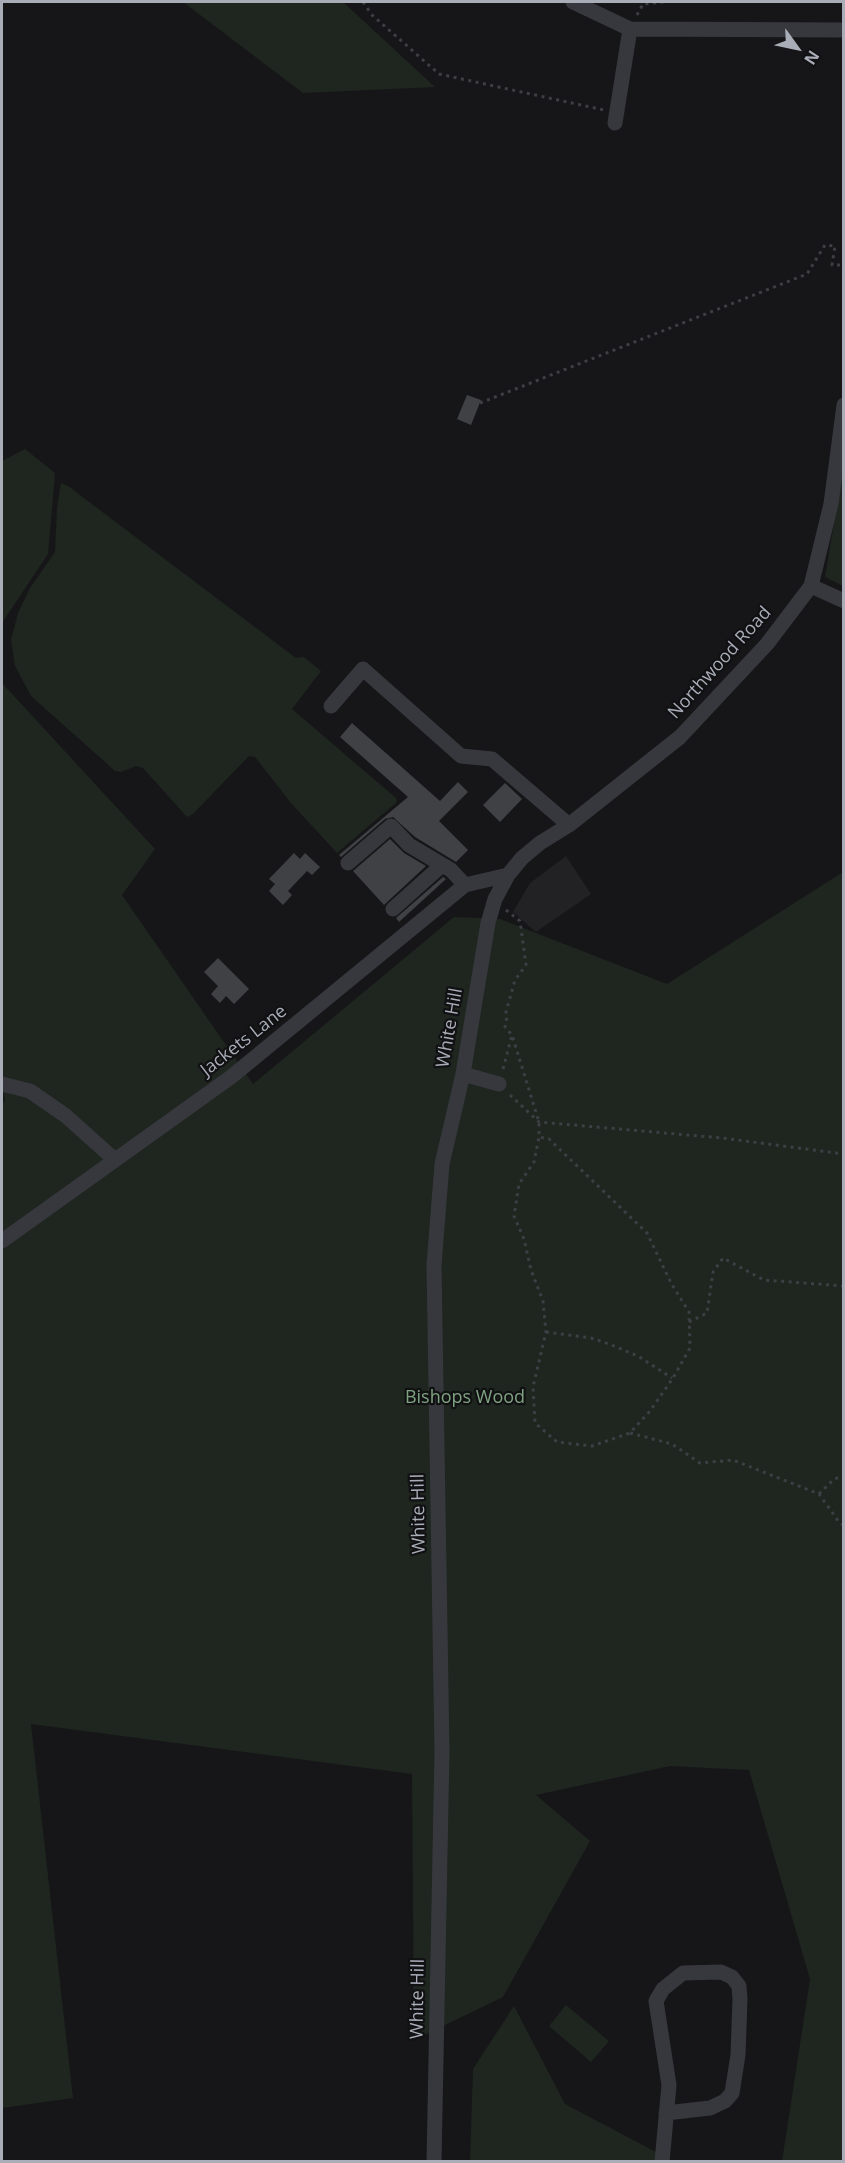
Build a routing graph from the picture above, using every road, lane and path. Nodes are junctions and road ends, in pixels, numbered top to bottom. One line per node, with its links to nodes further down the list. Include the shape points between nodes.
1 (363, 2): 6 (path, via 372,15 439,74)
2 (573, 2): 4 (street)
3 (664, 2): 4 (path, via 643,4)
4 (630, 29): 5 (street); 6 (street)
5 (843, 30)
6 (616, 118)
7 (843, 266): 8 (path, via 832,265 835,246 825,245 807,274)
8 (480, 403)
9 (843, 405): 10 (street, Northwood Road, via 831,504)
10 (811, 586): 11 (street); 13 (street, Northwood Road, via 767,644 680,737)
11 (843, 601)
12 (331, 706): 13 (street, via 363,669 461,756 492,759)
13 (569, 825): 16 (street, Northwood Road, via 522,858)
14 (348, 863): 15 (street, via 391,826 409,845)
15 (442, 865): 17 (street); 19 (street)
16 (508, 875): 17 (street, Jackets Lane); 18 (street, White Hill)
17 (465, 885): 27 (street, Jackets Lane, via 231,1077)
18 (493, 905): 20 (path, via 520,921 526,964 515,980 506,1012 505,1027); 21 (street, White Hill)
19 (393, 909)
20 (512, 1035): 23 (path); 24 (path)
21 (463, 1074): 23 (street); 38 (street, White Hill, via 442,1164 434,1265 442,1751)
22 (2, 1084): 27 (street, via 30,1091 66,1116)
23 (499, 1084): 24 (path)
24 (539, 1122): 25 (path); 26 (path, via 722,1138)
25 (539, 1137): 30 (path, via 549,1139 647,1233 689,1311); 31 (path, via 534,1162 519,1184 514,1216 543,1301)
26 (843, 1154)
27 (115, 1160): 28 (street, Jackets Lane)
28 (2, 1241)
29 (843, 1286): 30 (path, via 764,1280 723,1258 713,1272 707,1313)
30 (689, 1322): 32 (path, via 690,1348)
31 (546, 1332): 32 (path, via 609,1344 638,1356); 33 (path, via 533,1387 536,1423 557,1442 592,1446)
32 (673, 1378): 33 (path)
33 (630, 1433): 35 (path, via 672,1444 700,1463 733,1460)
34 (843, 1476): 35 (path)
35 (819, 1494): 36 (path)
36 (843, 1526)
37 (666, 2113): 37 (street, via 669,2085 656,2001 663,1989 683,1973 722,1972 732,1977 740,1999 732,2093 710,2108); 39 (street)
38 (434, 2162)
39 (662, 2162)

